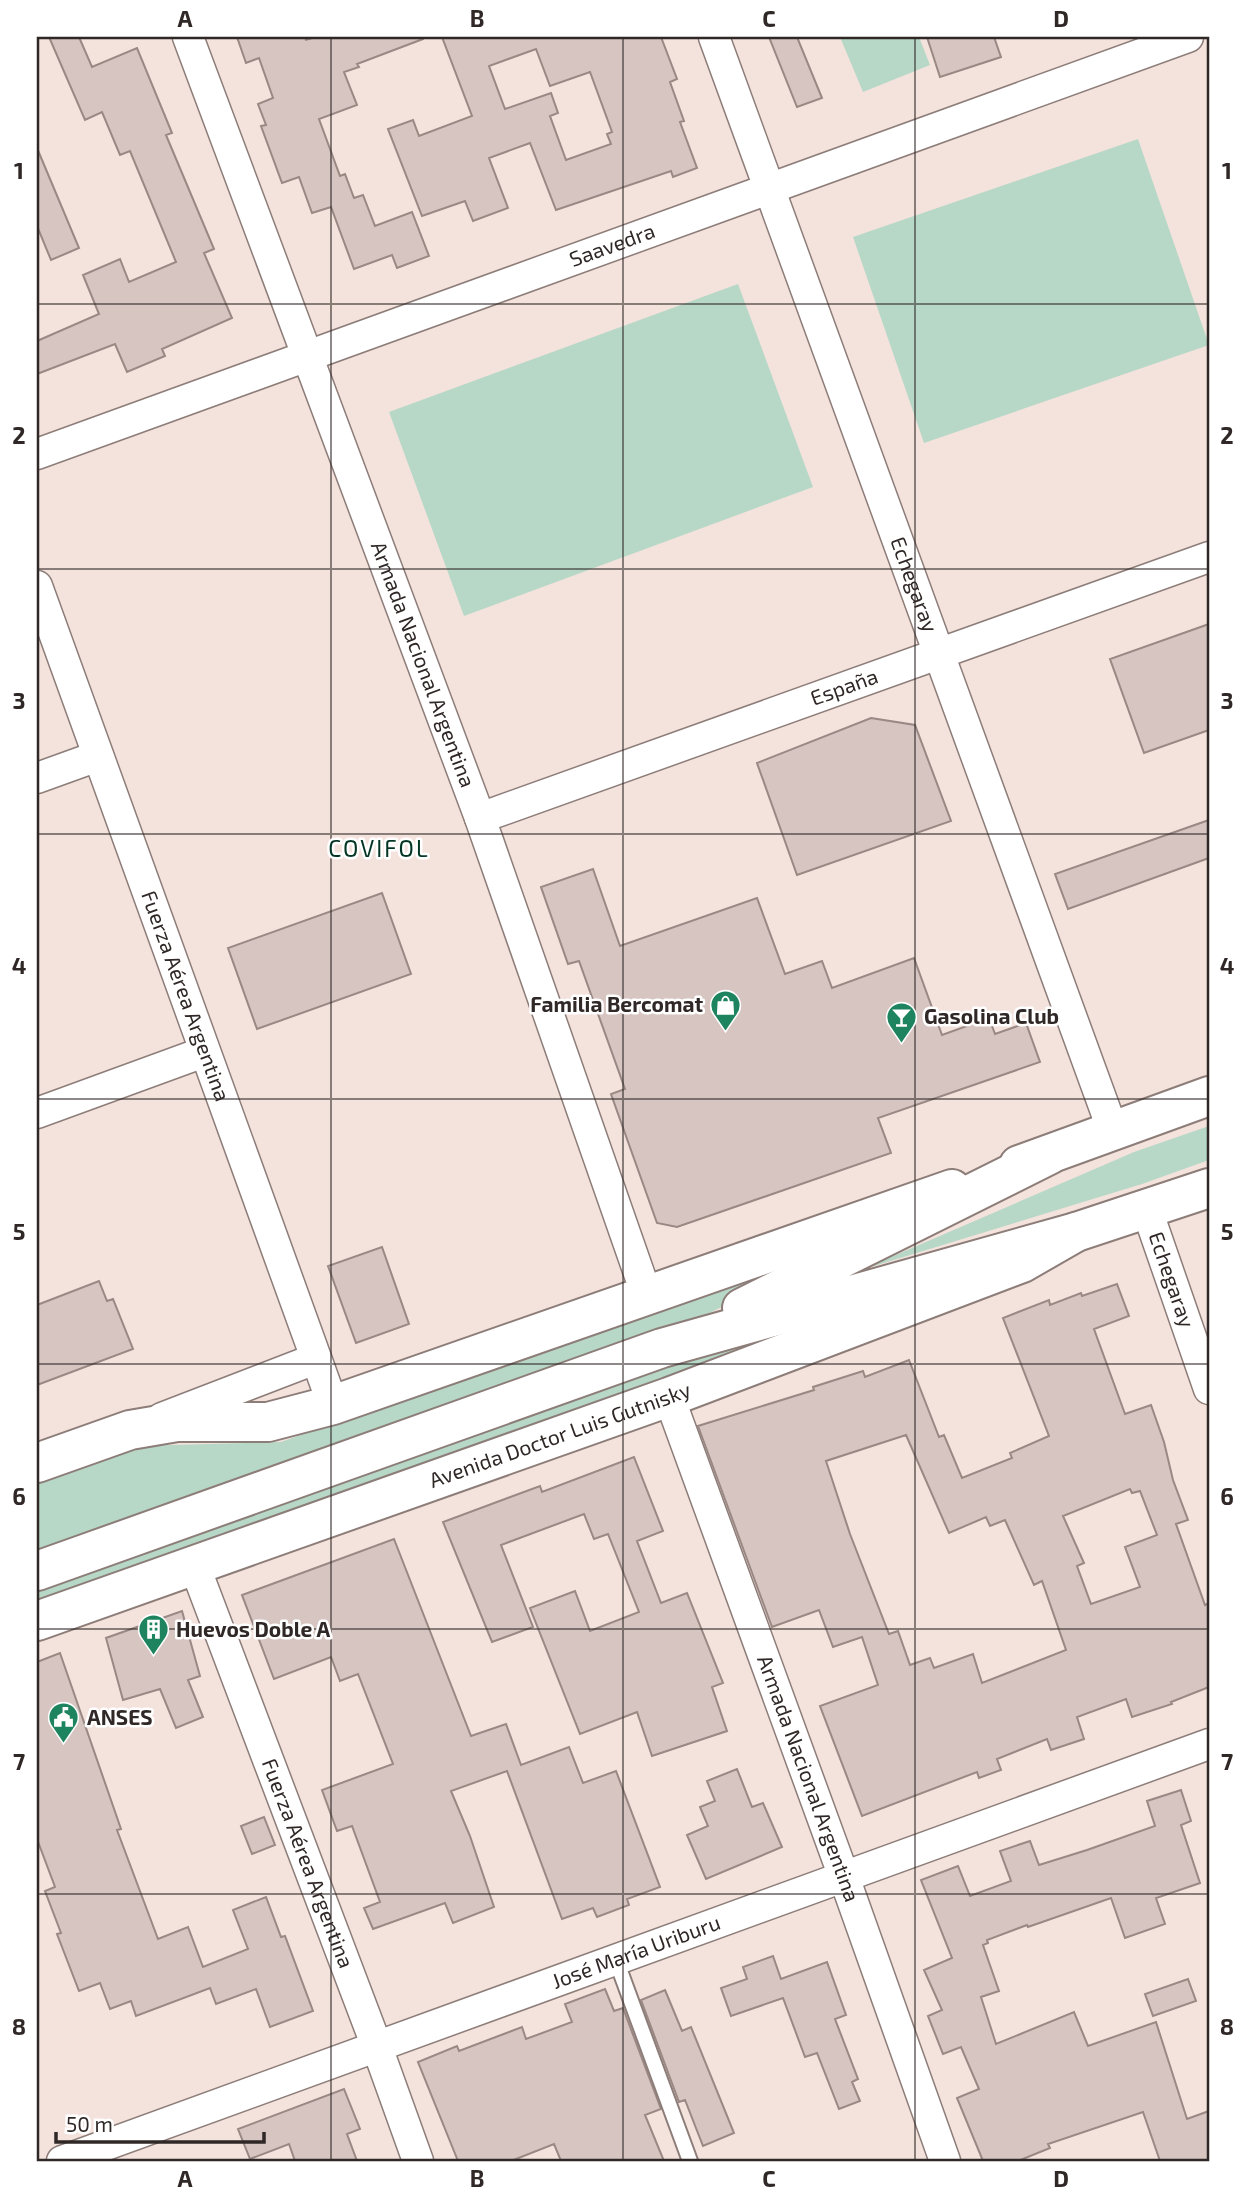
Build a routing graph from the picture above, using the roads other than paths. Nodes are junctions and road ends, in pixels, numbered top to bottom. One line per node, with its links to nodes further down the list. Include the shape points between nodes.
1 (188, 37): 5 (street, Armada Nacional Argentina)
2 (714, 37): 4 (street, Echegaray)
3 (1188, 37): 4 (street, Saavedra)
4 (768, 189): 5 (street, Saavedra); 9 (street, Echegaray)
5 (308, 356): 6 (street, Saavedra); 12 (street, Armada Nacional Argentina)
6 (37, 454)
7 (1209, 557): 9 (street, España)
8 (37, 586): 10 (street, Fuerza Aérea Argentina)
9 (938, 653): 12 (street, España); 16 (street, Echegaray)
10 (98, 756): 11 (street); 13 (street, Fuerza Aérea Argentina)
11 (37, 778)
12 (480, 818): 21 (street, Armada Nacional Argentina)
13 (204, 1052): 15 (street); 23 (street, Fuerza Aérea Argentina)
14 (1209, 1097): 16 (main road, Avenida Doctor Luis Gutnisky)
15 (37, 1113)
16 (1113, 1131): 17 (main road, Avenida Doctor Luis Gutnisky)
17 (1049, 1155): 21 (main road, Avenida Doctor Luis Gutnisky); 22 (main road, Avenida Doctor Luis Gutnisky)
18 (1209, 1188): 19 (main road, Avenida Doctor Luis Gutnisky)
19 (1147, 1210): 20 (main road, Avenida Doctor Luis Gutnisky); 24 (street, Echegaray)
20 (1076, 1233): 22 (main road, Avenida Doctor Luis Gutnisky); 25 (main road, Avenida Doctor Luis Gutnisky, via 1022,1263)
21 (647, 1296): 26 (main road, Avenida Doctor Luis Gutnisky)
22 (662, 1348): 30 (main road, Avenida Doctor Luis Gutnisky)
23 (315, 1359): 26 (street, Fuerza Aérea Argentina); 27 (street)
24 (1209, 1389)
25 (669, 1397): 29 (main road, Avenida Doctor Luis Gutnisky); 33 (street, Armada Nacional Argentina)
26 (333, 1405): 27 (main road, Avenida Doctor Luis Gutnisky, via 268,1422 177,1422)
27 (130, 1430): 28 (main road, Avenida Doctor Luis Gutnisky)
28 (37, 1463)
29 (195, 1566): 31 (main road, Avenida Doctor Luis Gutnisky); 35 (street, Fuerza Aérea Argentina)
30 (37, 1571)
31 (37, 1621)
32 (1209, 1744): 33 (street, José María Uriburu)
33 (844, 1877): 34 (street, José María Uriburu); 39 (street, Armada Nacional Argentina)
34 (616, 1960): 35 (street, José María Uriburu); 38 (lane)
35 (377, 2047): 36 (street, José María Uriburu); 37 (street, Fuerza Aérea Argentina)
36 (62, 2161)
37 (418, 2161)
38 (690, 2161)
39 (945, 2161)

